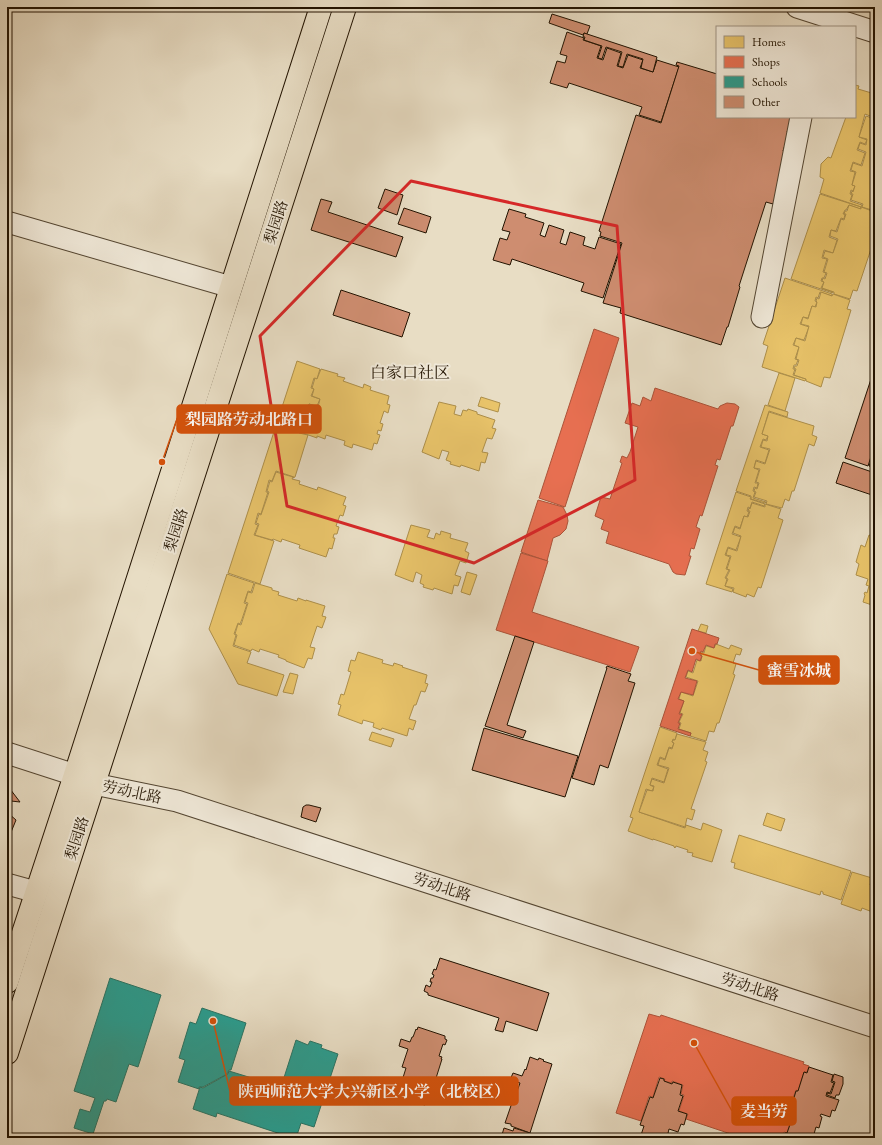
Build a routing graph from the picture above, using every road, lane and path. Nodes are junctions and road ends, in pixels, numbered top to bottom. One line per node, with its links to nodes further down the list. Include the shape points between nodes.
1 (321, 7): 10 (main road, 梨园路)
2 (345, 7): 14 (main road, 梨园路)
3 (797, 7): 4 (street)
4 (820, 21): 5 (street)
5 (845, 26)
6 (856, 28): 7 (street)
7 (875, 32)
8 (801, 118): 11 (street)
9 (7, 222): 10 (street)
10 (231, 287): 13 (main road, 梨园路)
11 (762, 317)
12 (7, 753): 13 (street, 劳动北路)
13 (75, 775): 14 (street, 劳动北路); 16 (main road, 梨园路)
14 (94, 784): 18 (street, 劳动北路, via 177,801); 19 (main road, 梨园路)
15 (7, 884): 16 (street)
16 (36, 892): 17 (main road, 梨园路)
17 (7, 982)
18 (875, 1027)
19 (7, 1053)

